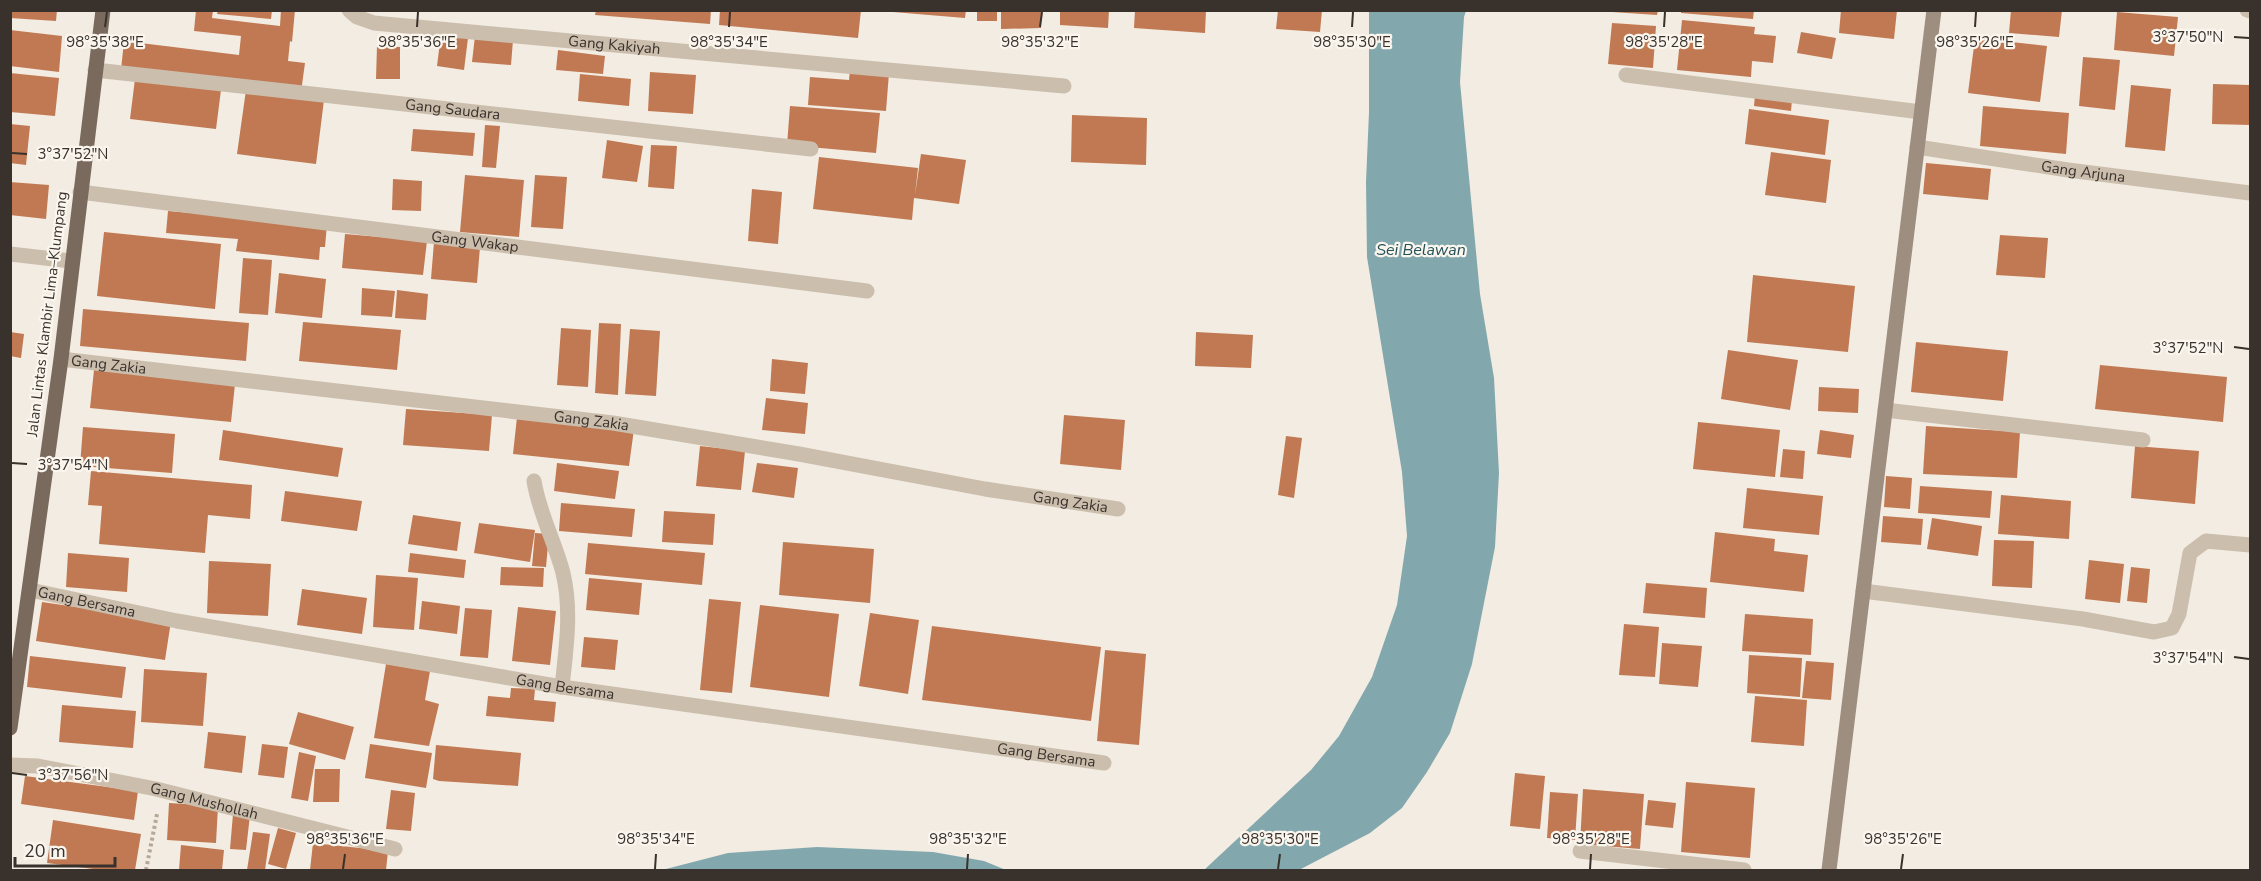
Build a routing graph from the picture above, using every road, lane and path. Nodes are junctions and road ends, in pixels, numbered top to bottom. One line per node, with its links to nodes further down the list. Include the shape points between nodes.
1 (103, 10): 4 (main road, Jalan Lintas Klambir Lima–Klumpang)
2 (349, 10): 6 (street, Gang Kakiyah, via 374,23)
3 (1934, 10): 7 (street)
4 (95, 70): 9 (street, Gang Saudara); 10 (main road, Jalan Lintas Klambir Lima–Klumpang)
5 (1626, 75): 7 (street)
6 (1064, 86)
7 (1922, 112): 8 (street)
8 (1917, 147): 11 (street, Gang Arjuna); 16 (street)
9 (811, 149)
10 (80, 192): 13 (main road, Jalan Lintas Klambir Lima–Klumpang); 14 (street, Gang Wakap)
11 (2250, 194)
12 (10, 254): 13 (street)
13 (71, 261): 15 (main road, Jalan Lintas Klambir Lima–Klumpang)
14 (867, 291)
15 (61, 359): 19 (street, Gang Zakia, via 613,423); 21 (main road, Jalan Lintas Klambir Lima–Klumpang)
16 (1885, 410): 17 (street); 22 (street)
17 (2143, 440)
18 (534, 481): 23 (street, via 563,574 569,616)
19 (1118, 509)
20 (2250, 545): 22 (street, via 2206,541 2190,553 2179,614 2172,628 2154,632)
21 (30, 590): 23 (street, Gang Bersama, via 177,621); 24 (main road, Jalan Lintas Klambir Lima–Klumpang)
22 (1863, 591): 32 (street)
23 (562, 687): 25 (street, Gang Bersama)
24 (10, 728)
25 (1104, 763)
26 (10, 765): 27 (street, Gang Mushollah, via 38,766)
27 (162, 790): 28 (street, Gang Mushollah); 30 (path)
28 (395, 849)
29 (1580, 851): 31 (street)
30 (147, 870)
31 (1744, 870)
32 (1829, 870)

